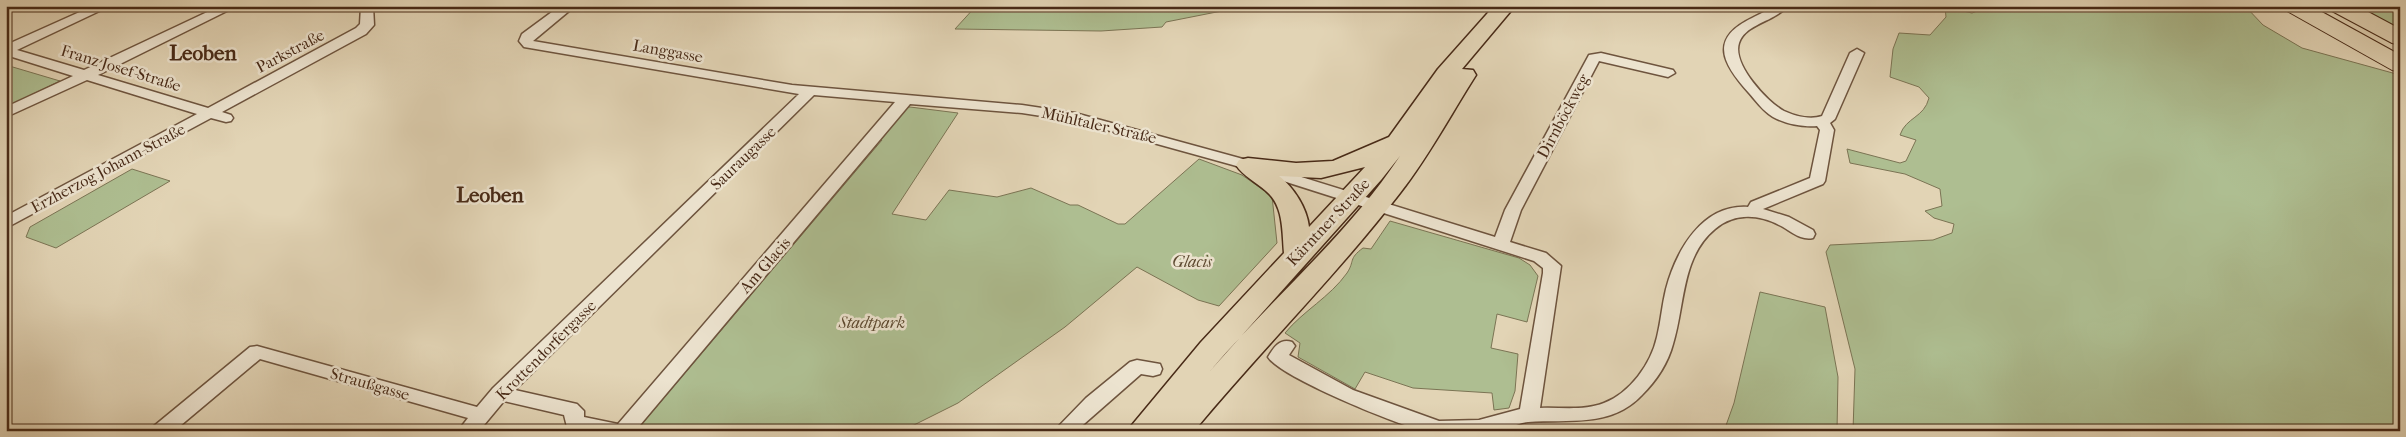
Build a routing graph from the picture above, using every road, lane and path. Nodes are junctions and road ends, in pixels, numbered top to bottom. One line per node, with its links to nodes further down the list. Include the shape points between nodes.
1 (104, 6): 11 (street)
2 (231, 6): 15 (street)
3 (368, 6): 19 (street, Parkstraße, via 367,25 361,31)
4 (569, 6): 16 (street, Langgasse, via 526,41 540,47)
5 (1504, 6): 22 (main road, Kärntner Straße, via 1446,74)
6 (1521, 6): 24 (main road, Kärntner Straße, via 1472,65 1396,180)
7 (1781, 6): 21 (street, via 1737,34 1730,49 1733,64 1774,110 1807,121)
8 (2295, 6): 13 (highway)
9 (2340, 6): 10 (highway)
10 (2400, 38)
11 (6, 51): 15 (street, Franz Josef-Straße)
12 (1857, 53): 21 (street, via 1828,119)
13 (2400, 65)
14 (1668, 73): 28 (street, Dirnböckweg, via 1594,58 1512,210)
15 (86, 75): 18 (street); 19 (street, Franz Josef-Straße)
16 (810, 91): 17 (street, Mühltaler Straße); 30 (street, Sauraugasse)
17 (906, 99): 23 (street, Mühltaler Straße, via 1022,108 1076,117); 40 (street, Am Glacis)
18 (6, 113)
19 (210, 113): 20 (street, Franz Josef-Straße); 26 (street, Erzherzog Johann-Straße)
20 (226, 118)
21 (1822, 122): 25 (street, via 1827,130 1817,181 1757,204)
22 (1399, 141): 23 (main road, via 1364,159 1339,167 1304,172); 24 (main road, Kärntner Straße, via 1372,175)
23 (1248, 165): 24 (street, Mühltaler Straße); 29 (main road, via 1277,188 1294,212)
24 (1362, 202): 28 (street); 29 (main road, Kärntner Straße); 43 (main road, Kärntner Straße, via 1322,270 1231,366)
25 (1754, 211): 27 (street, via 1784,221); 35 (street, via 1728,213 1710,224 1697,240 1684,261 1675,288 1660,354 1647,377 1629,397 1596,413)
26 (6, 223)
27 (1807, 234)
28 (1501, 244): 35 (street, via 1540,257 1552,266)
29 (1298, 254): 42 (main road, Kärntner Straße)
30 (626, 271): 33 (street, Krottendorfergasse)
31 (1286, 346): 36 (street, via 1277,356 1340,393)
32 (1154, 369): 41 (street, via 1137,367)
33 (500, 393): 34 (street, Krottendorfergasse); 39 (street, via 570,409 574,411 574,422)
34 (482, 415): 37 (street, Straußgasse, via 257,352); 38 (street, Krottendorfergasse)
35 (1529, 415): 36 (street, via 1492,425 1448,430)
36 (1402, 417): 44 (street)
37 (161, 431)
38 (468, 431)
39 (618, 431)
40 (623, 431)
41 (1064, 431)
42 (1142, 431)
43 (1176, 431)
44 (1427, 431)

